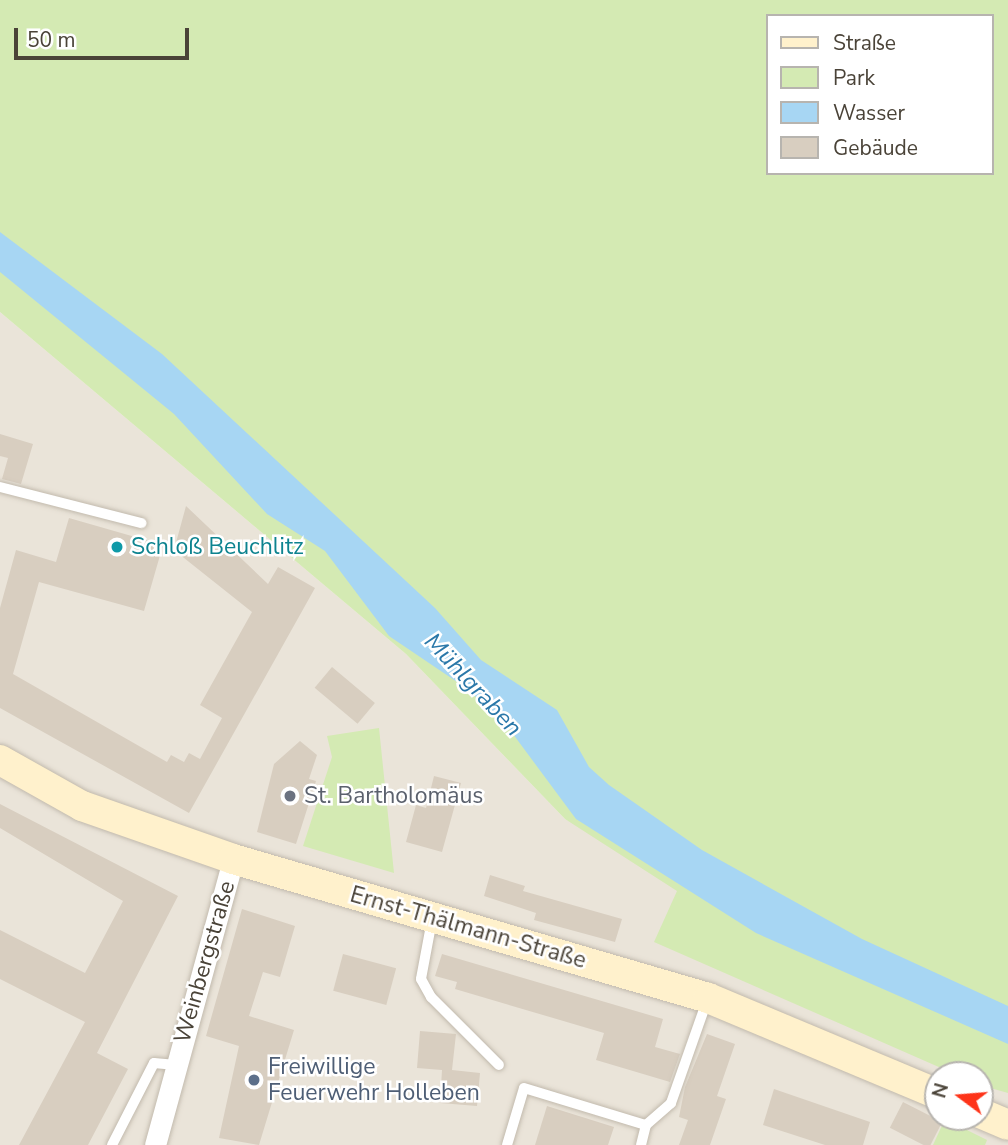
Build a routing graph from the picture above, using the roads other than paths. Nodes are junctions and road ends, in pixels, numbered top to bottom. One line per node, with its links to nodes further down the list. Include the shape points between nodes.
1 (0, 487): 2 (lane)
2 (141, 523)
3 (0, 760): 4 (main road, Ernst-Thälmann-Straße, via 82,806)
4 (233, 859): 5 (main road, Ernst-Thälmann-Straße); 7 (street, Weinbergstraße)
5 (433, 918): 6 (main road, Ernst-Thälmann-Straße); 8 (lane, via 421,979 431,997)
6 (708, 998): 9 (main road, Ernst-Thälmann-Straße); 10 (lane, via 671,1103)
7 (176, 1065): 11 (lane, Weinbergstraße, via 154,1063); 12 (street, Weinbergstraße)
8 (499, 1065)
9 (924, 1088)
10 (646, 1125): 13 (lane, via 524,1088); 14 (lane)
11 (112, 1145)
12 (155, 1145)
13 (507, 1145)
14 (640, 1145)

